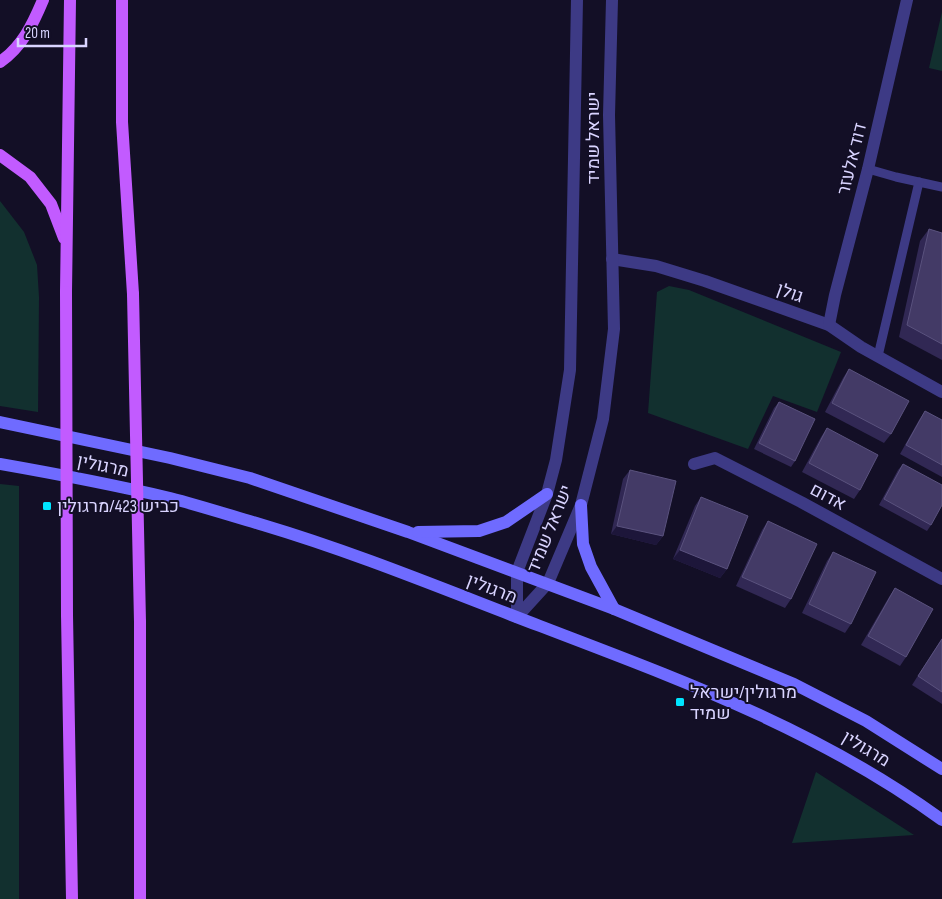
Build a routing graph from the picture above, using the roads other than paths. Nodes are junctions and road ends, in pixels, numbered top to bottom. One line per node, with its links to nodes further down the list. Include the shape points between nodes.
1 (43, 0): 7 (main road, via 21,43)
2 (70, 0): 12 (main road)
3 (122, 0): 31 (main road, bridge, via 122,122 133,294 140,622)
4 (577, 0): 20 (street, ישראל שמיד, via 570,370 556,460)
5 (612, 0): 13 (street, ישראל שמיד, via 609,116)
6 (906, 0): 9 (street, דוד אלעזר)
7 (0, 62)
8 (0, 155): 12 (main road, via 30,177 51,204)
9 (868, 169): 10 (lane); 14 (street, דוד אלעזר)
10 (919, 182): 11 (lane); 15 (lane)
11 (942, 187)
12 (66, 244): 30 (main road, bridge)
13 (612, 258): 14 (street, גולן, via 656,266 705,281); 21 (street, ישראל שמיד, via 614,328 604,419)
14 (829, 325): 15 (street, גולן)
15 (878, 356): 16 (street, גולן)
16 (942, 392)
17 (0, 422): 22 (main road, מרגולין, via 250,478)
18 (0, 464): 27 (main road, מרגולין, via 170,498 265,526)
19 (694, 464): 24 (street, אדום, via 715,458)
20 (546, 494): 22 (main road, via 506,522 479,531); 23 (street, ישראל שמיד)
21 (581, 505): 25 (street, ישראל שמיד); 26 (main road, via 583,544)
22 (408, 532): 23 (main road, מרגולין)
23 (517, 572): 25 (main road, מרגולין); 27 (street, ישראל שמיד)
24 (942, 579)
25 (548, 584): 26 (main road, מרגולין); 27 (street, ישראל שמיד)
26 (614, 608): 28 (main road, מרגולין, via 794,684 866,720)
27 (517, 617): 29 (main road, מרגולין, via 704,689 776,721 873,773)
28 (942, 769)
29 (942, 820)
30 (72, 899)
31 (140, 899)

